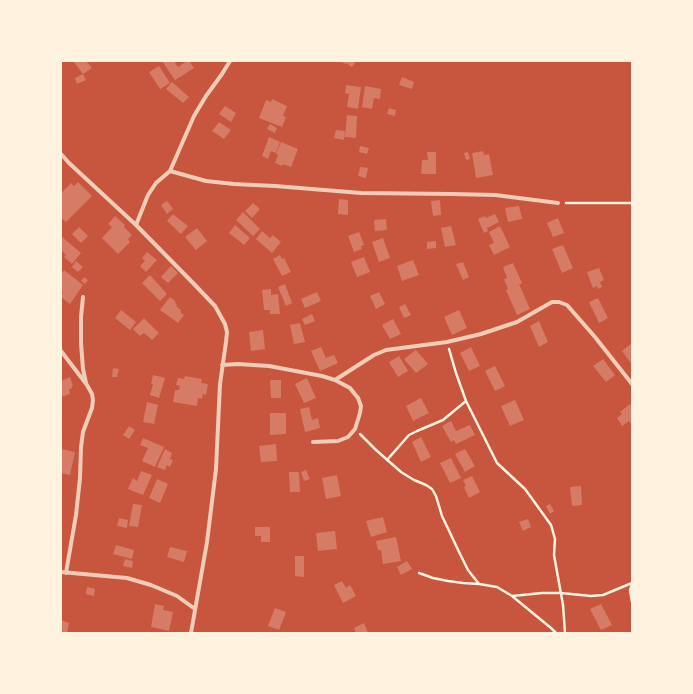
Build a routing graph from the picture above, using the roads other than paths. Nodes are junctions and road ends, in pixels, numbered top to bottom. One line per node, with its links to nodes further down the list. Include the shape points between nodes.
1 (230, 61): 3 (street, via 194,116)
2 (61, 154): 5 (street)
3 (170, 171): 4 (street, via 206,181 234,184 361,193 495,195); 5 (street, via 156,183 148,195)
4 (558, 203)
5 (136, 225): 8 (street, via 215,306 227,332)
6 (83, 297): 11 (street, via 81,343)
7 (61, 351): 11 (street)
8 (222, 365): 9 (street, via 269,366); 14 (street, via 216,469)
9 (334, 380): 10 (street, via 386,350 447,342 481,334 517,322 552,302 559,302 567,306 595,337); 12 (street, via 350,388 358,398 361,406 355,429 348,437 338,441)
10 (632, 384)
11 (87, 385): 13 (street, via 92,394 92,408 83,432 76,515)
12 (313, 442)
13 (63, 573): 14 (street, via 127,578 177,596)
14 (195, 609): 15 (street)
15 (191, 633)

